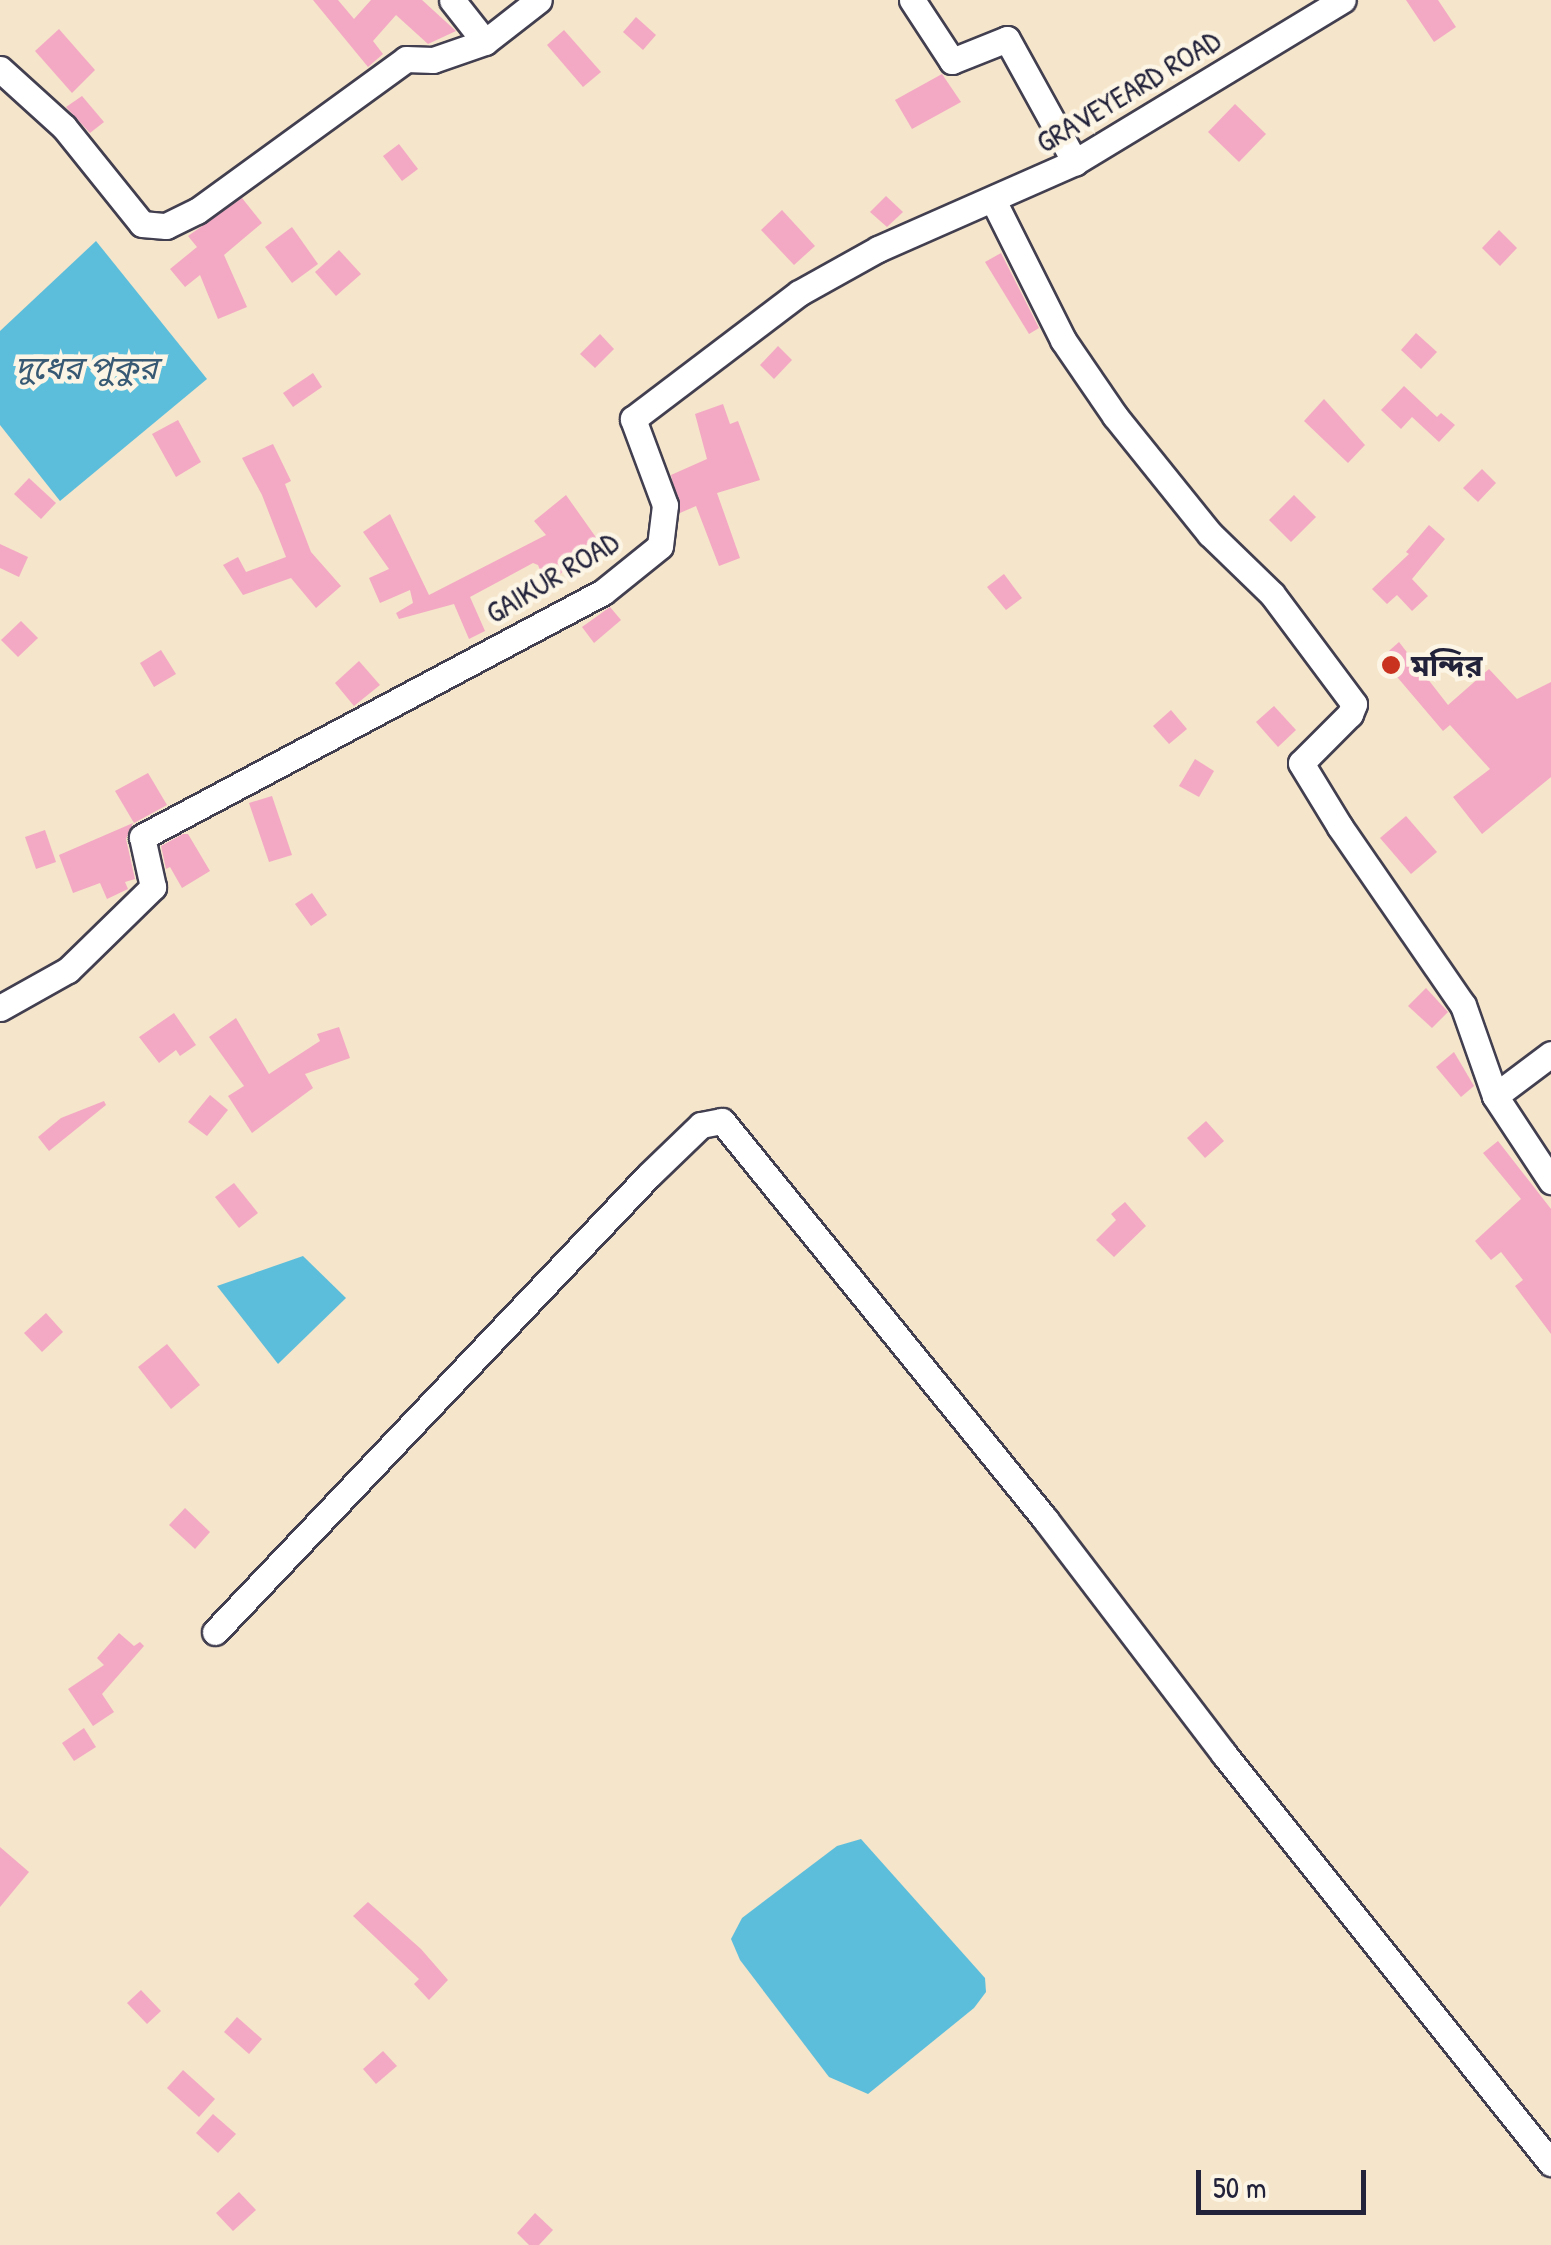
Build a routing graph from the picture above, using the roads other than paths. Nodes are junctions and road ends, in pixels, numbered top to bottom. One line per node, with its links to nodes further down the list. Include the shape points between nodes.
1 (452, 0): 5 (street)
2 (539, 0): 5 (street)
3 (912, 0): 7 (street, via 952,61 1007,39)
4 (1343, 0): 7 (street, GRAVEYEARD ROAD)
5 (485, 42): 6 (street, via 432,60 406,58 198,211 166,226 142,224 64,127)
6 (0, 70)
7 (1075, 162): 8 (street, GRAVEYEARD ROAD)
8 (993, 200): 9 (street, GAIKUR ROAD, via 878,249 799,294 633,419 665,505 660,546 633,570 604,592 142,837 153,887 68,970); 11 (street, via 1064,340 1115,416 1210,534 1272,594 1354,704 1301,763 1463,1005)
9 (0, 1008)
10 (1551, 1054): 11 (street)
11 (1495, 1096): 12 (street)
12 (1549, 1178)
13 (215, 1632): 14 (street, via 649,1176 701,1125 722,1122 1045,1519)
14 (1551, 2163)

